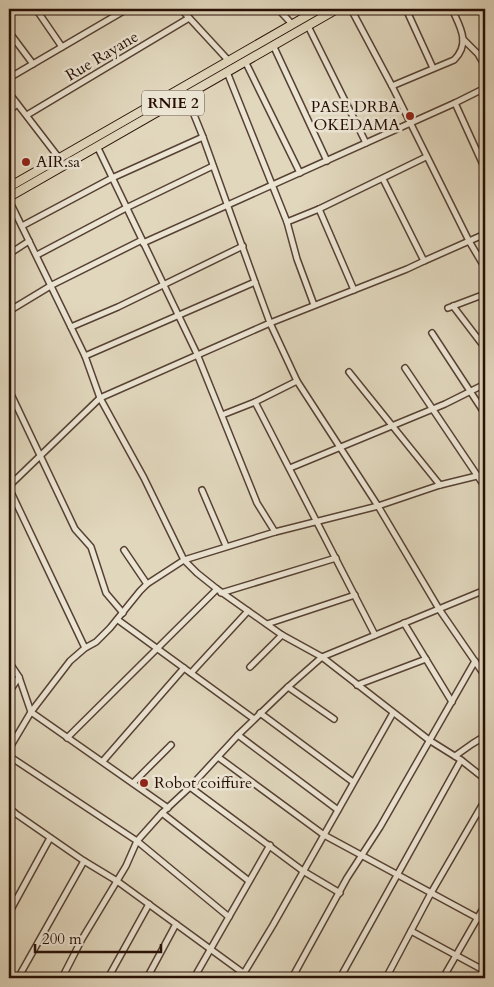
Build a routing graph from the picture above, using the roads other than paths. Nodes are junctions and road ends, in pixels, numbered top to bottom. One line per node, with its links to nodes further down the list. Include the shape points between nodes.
1 (36, 9): 16 (street)
2 (181, 9): 10 (street)
3 (278, 9): 11 (street)
4 (319, 9): 11 (main road, RNIE 2)
5 (338, 9): 12 (main road, RNIE 2)
6 (351, 9): 24 (street)
7 (406, 9): 21 (street)
8 (452, 9): 14 (street, via 464,34)
9 (123, 10): 16 (street)
10 (189, 18): 17 (street); 31 (street, Rue Rayane)
11 (293, 25): 17 (main road, RNIE 2)
12 (308, 26): 15 (main road, RNIE 2); 34 (street)
13 (9, 32): 19 (street)
14 (463, 39): 20 (street); 21 (street, via 454,60)
15 (273, 45): 18 (main road, RNIE 2); 38 (street)
16 (62, 47): 19 (street)
17 (228, 60): 37 (main road, RNIE 2)
18 (245, 61): 22 (main road, RNIE 2); 41 (street)
19 (33, 64): 23 (street)
20 (485, 66)
21 (433, 68): 24 (street)
22 (227, 72): 27 (main road, RNIE 2); 44 (street)
23 (9, 78)
24 (392, 86): 32 (street)
25 (485, 88): 28 (street)
26 (9, 93): 29 (street)
27 (186, 96): 33 (street); 35 (main road, RNIE 2)
28 (455, 103): 32 (street); 40 (street)
29 (17, 104): 30 (street); 31 (street)
30 (9, 111)
31 (27, 116): 37 (street)
32 (410, 124): 34 (street); 36 (street)
33 (203, 136): 39 (street); 42 (street)
34 (366, 143): 38 (street)
35 (97, 146): 42 (street); 46 (main road, RNIE 2)
36 (426, 157): 43 (street); 55 (street)
37 (59, 158): 45 (main road, RNIE 2)
38 (327, 161): 41 (street)
39 (213, 166): 47 (street); 48 (street)
40 (485, 169)
41 (300, 173): 44 (street)
42 (112, 178): 48 (street); 51 (street)
43 (383, 179): 49 (street); 59 (street)
44 (272, 185): 47 (street); 50 (street)
45 (9, 187)
46 (9, 198): 51 (street)
47 (227, 206): 54 (street); 56 (street)
48 (126, 208): 54 (street); 58 (street)
49 (319, 209): 50 (street); 64 (street)
50 (287, 222): 66 (street)
51 (22, 226): 53 (street)
52 (485, 234): 55 (street)
53 (30, 241): 57 (street); 58 (street)
54 (143, 241): 62 (street); 63 (street)
55 (469, 241): 59 (street); 60 (street)
56 (243, 246): 61 (street); 63 (street)
57 (9, 254)
58 (37, 256): 62 (street)
59 (424, 261): 64 (street)
60 (485, 268)
61 (255, 282): 68 (street); 69 (street)
62 (52, 285): 67 (street); 70 (street)
63 (164, 285): 68 (street); 70 (street)
64 (354, 290): 66 (street)
65 (485, 294): 72 (street, via 450,307)
66 (314, 305): 69 (street)
67 (9, 311)
68 (178, 315): 73 (street); 74 (street)
69 (270, 322): 73 (street); 77 (street)
70 (71, 327): 74 (street)
71 (432, 333): 80 (street)
72 (485, 348)
73 (197, 354): 81 (street); 85 (street)
74 (85, 356): 81 (street)
75 (405, 368): 83 (street)
76 (349, 372): 86 (street)
77 (297, 381): 82 (street); 87 (street)
78 (485, 384): 80 (street)
79 (9, 390): 88 (street)
80 (471, 392): 83 (street); 84 (street)
81 (100, 398): 88 (street); 102 (street)
82 (255, 402): 85 (street); 89 (street)
83 (433, 408): 86 (street); 91 (street)
84 (485, 414)
85 (222, 415): 98 (street, via 257,503)
86 (392, 425): 87 (street); 92 (street)
87 (339, 448): 89 (street); 96 (street)
88 (39, 457): 93 (street); 109 (street, via 75,529 91,547 106,593)
89 (290, 468): 97 (street)
90 (485, 474): 91 (street)
91 (476, 475): 92 (street); 94 (street)
92 (440, 485): 96 (street)
93 (9, 487): 115 (street)
94 (485, 487)
95 (202, 490): 99 (street)
96 (378, 506): 97 (street); 107 (street)
97 (317, 521): 98 (street); 101 (street)
98 (275, 532): 99 (street)
99 (226, 546): 102 (street)
100 (124, 550): 103 (street)
101 (336, 558): 105 (street); 106 (street)
102 (184, 560): 103 (street); 105 (street)
103 (147, 584): 109 (street)
104 (485, 590): 107 (street)
105 (219, 591): 108 (street); 116 (street)
106 (355, 595): 112 (street); 114 (street)
107 (439, 609): 111 (street); 119 (street)
108 (248, 611): 112 (street); 123 (street)
109 (123, 613): 110 (street)
110 (118, 620): 115 (street, via 96,642); 116 (street)
111 (404, 623): 114 (street); 118 (street)
112 (267, 624): 113 (street)
113 (282, 635): 117 (street); 121 (street)
114 (375, 635): 117 (street)
115 (85, 648): 130 (street, via 70,661)
116 (157, 649): 122 (street); 137 (street)
117 (322, 657): 126 (street); 127 (street)
118 (426, 659): 126 (street); 129 (street)
119 (475, 661): 124 (street); 129 (street)
120 (9, 662): 125 (street)
121 (250, 667)
122 (184, 668): 123 (street); 144 (street)
123 (191, 673): 133 (street)
124 (485, 676)
125 (18, 678): 128 (street); 130 (street)
126 (357, 685): 131 (street)
127 (288, 687): 132 (street); 134 (street)
128 (9, 692)
129 (452, 702): 138 (street)
130 (32, 712): 137 (street); 140 (street)
131 (393, 712): 138 (street); 146 (street)
132 (260, 713): 133 (street); 146 (street)
133 (254, 719): 135 (street)
134 (334, 719)
135 (238, 735): 142 (street); 151 (street)
136 (485, 736): 143 (street)
137 (67, 738): 144 (street)
138 (429, 740): 143 (street); 159 (street)
139 (170, 745): 147 (street)
140 (9, 749)
141 (9, 756): 157 (street)
142 (218, 757): 148 (street); 155 (street)
143 (458, 758): 145 (street); 162 (street)
144 (103, 761): 147 (street)
145 (485, 779)
146 (353, 782): 151 (street)
147 (133, 783): 150 (street)
148 (190, 787): 150 (street); 158 (street)
149 (485, 800): 166 (street)
150 (168, 808): 153 (street)
151 (338, 810): 155 (street)
152 (11, 811): 154 (street); 156 (street)
153 (162, 813): 157 (street); 164 (street)
154 (9, 821)
155 (324, 835): 159 (street); 161 (street)
156 (50, 838): 160 (street); 169 (street)
157 (137, 842): 163 (street); 170 (street)
158 (270, 846): 161 (street); 164 (street)
159 (362, 856): 162 (street); 165 (street)
160 (84, 861): 163 (street); 179 (street)
161 (303, 871): 165 (street); 178 (street)
162 (398, 875): 166 (street); 186 (street)
163 (117, 881): 167 (street); 180 (street)
164 (249, 881): 170 (street)
165 (340, 893): 185 (street)
166 (431, 893): 171 (street); 174 (street)
167 (149, 904): 173 (street); 181 (street)
168 (485, 905): 171 (street)
169 (9, 913)
170 (229, 916): 175 (street)
171 (478, 918): 172 (street); 176 (street)
172 (485, 922)
173 (176, 924): 175 (street); 182 (street)
174 (411, 931): 176 (street); 187 (street)
175 (210, 949): 178 (street); 183 (street)
176 (457, 956): 177 (street); 188 (street)
177 (485, 971)
178 (243, 976): 184 (street)
179 (18, 978)
180 (62, 978)
181 (108, 978)
182 (147, 978)
183 (194, 978)
184 (250, 978)
185 (292, 978)
186 (340, 978)
187 (386, 978)
188 (443, 978)

